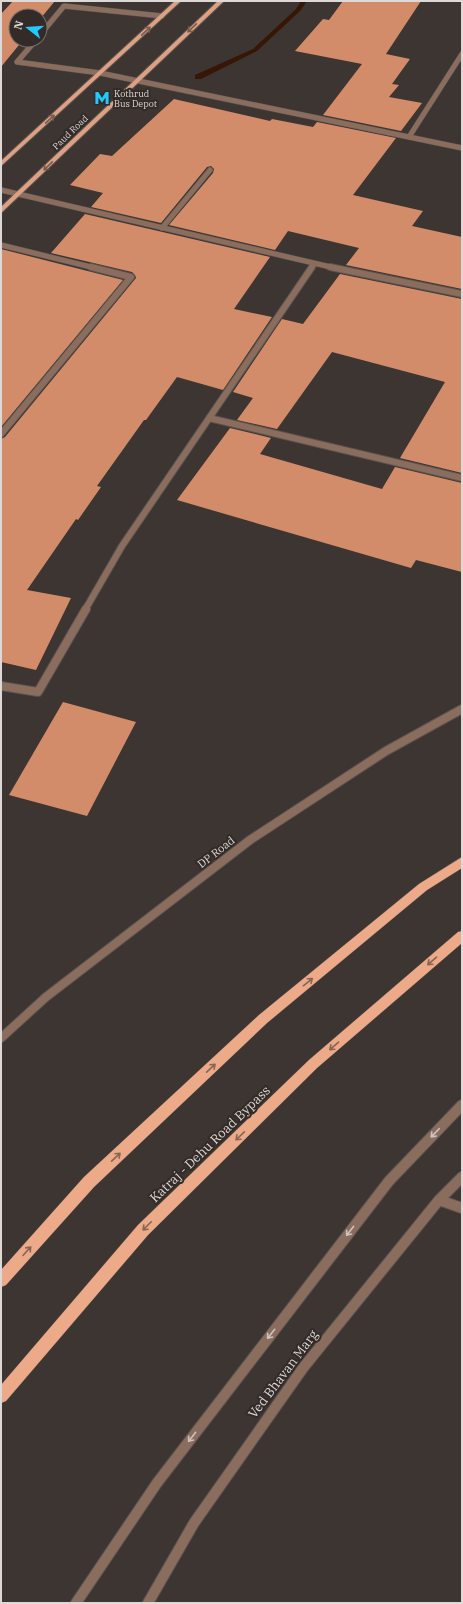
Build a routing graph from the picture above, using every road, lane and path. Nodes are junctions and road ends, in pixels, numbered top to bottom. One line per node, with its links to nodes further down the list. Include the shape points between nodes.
1 (178, 1): 3 (main road)
2 (221, 1): 8 (main road, Paud Road, one-way to 8)
3 (162, 16): 4 (street, via 64,6); 7 (main road, one-way to 3)
4 (48, 25)
5 (29, 48): 7 (street, via 17,62)
6 (462, 54): 9 (street)
7 (100, 73): 8 (street); 11 (main road, one-way to 7)
8 (137, 81): 9 (street); 14 (main road, Paud Road, one-way to 14)
9 (408, 137): 10 (street)
10 (462, 148)
11 (1, 164)
12 (210, 170): 16 (street)
13 (1, 190): 14 (street)
14 (19, 194): 15 (main road, Paud Road); 16 (street)
15 (1, 211)
16 (162, 228): 18 (street)
17 (1, 245): 21 (street, via 131,278)
18 (314, 264): 19 (street); 20 (street)
19 (462, 294)
20 (209, 418): 22 (street); 23 (street, via 122,546 38,692)
21 (1, 434)
22 (462, 478)
23 (1, 686)
24 (462, 709): 27 (street, DP Road, via 386,751 250,840 46,997)
25 (462, 862): 32 (highway, one-way to 25, via 89,1182 263,1019 424,887)
26 (462, 936): 33 (highway, Katraj - Dehu Road Bypass, one-way to 33, via 313,1064 148,1225)
27 (1, 1038)
28 (462, 1105): 34 (street, one-way to 34, via 384,1188 157,1483)
29 (462, 1177): 30 (street, Ved Bhavan Marg)
30 (439, 1200): 31 (street); 35 (street, Ved Bhavan Marg, via 303,1368 194,1523)
31 (462, 1208)
32 (1, 1280)
33 (1, 1396)
34 (76, 1603)
35 (148, 1603)

